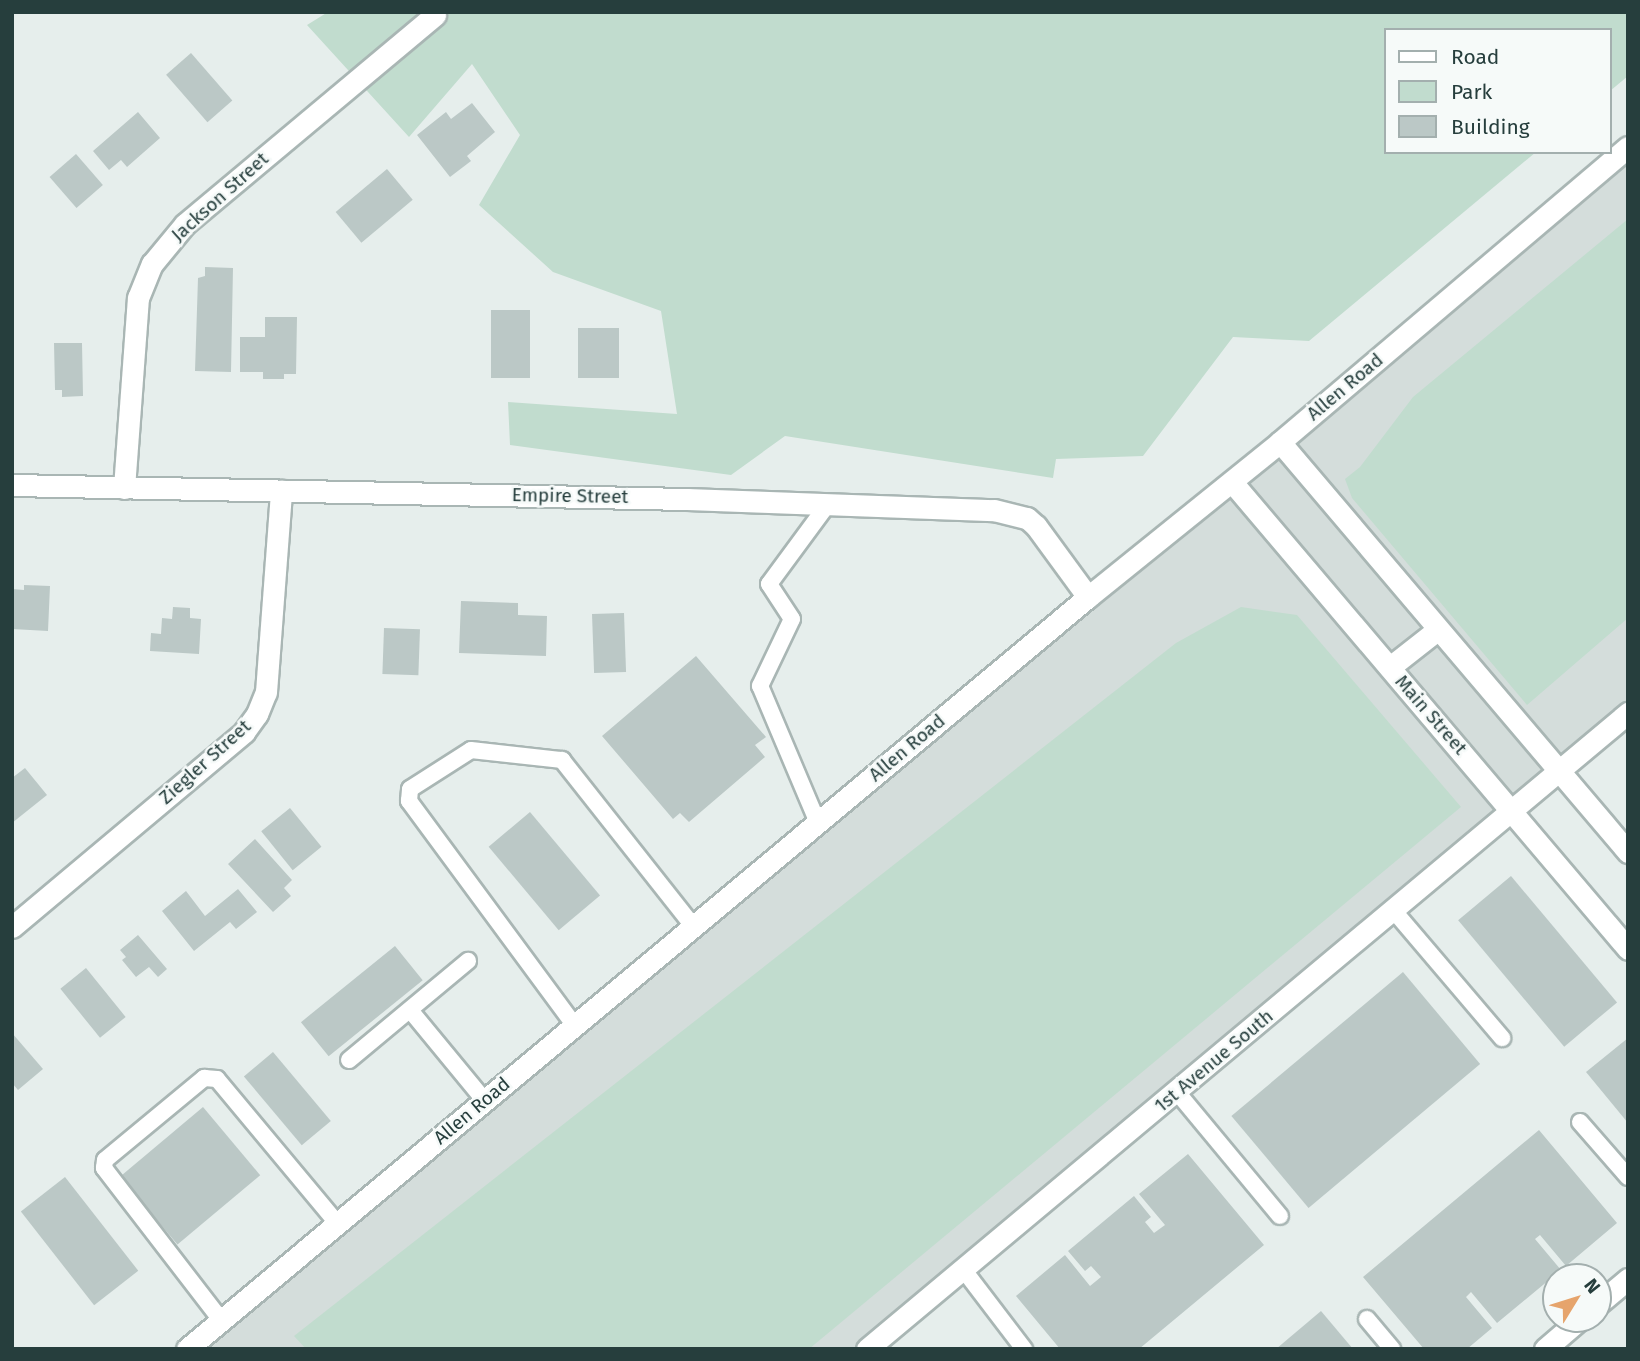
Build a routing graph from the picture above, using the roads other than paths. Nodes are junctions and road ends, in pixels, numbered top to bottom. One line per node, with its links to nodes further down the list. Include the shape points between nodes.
1 (435, 15): 6 (street, Jackson Street, via 185,224 152,264 138,298)
2 (1628, 147): 3 (street, Allen Road)
3 (1280, 442): 4 (street, Allen Road); 10 (street)
4 (1232, 482): 9 (street, Allen Road); 11 (street, Main Street)
5 (12, 485): 6 (street, Empire Street)
6 (124, 488): 7 (street, Empire Street)
7 (281, 491): 8 (street, Empire Street); 18 (street, Ziegler Street, via 266,692 257,714 244,732)
8 (828, 504): 9 (street, Empire Street, via 1013,513 1036,526); 15 (lane, via 769,584 792,618 760,686)
9 (1088, 597): 15 (street, Allen Road)
10 (1437, 630): 11 (street); 13 (street)
11 (1390, 667): 14 (street, Main Street)
12 (1628, 713): 13 (street, 1st Avenue South)
13 (1559, 771): 14 (street, 1st Avenue South); 16 (street)
14 (1514, 812): 17 (street, 1st Avenue South); 20 (street, Main Street)
15 (818, 823): 19 (street, Allen Road)
16 (1628, 852)
17 (1394, 911): 24 (lane); 26 (street, 1st Avenue South)
18 (12, 927)
19 (694, 927): 23 (street, Allen Road); 23 (lane, via 562,760 471,750 410,789 409,801)
20 (1628, 949)
21 (468, 961): 22 (lane)
22 (410, 1010): 25 (lane); 27 (lane)
23 (575, 1026): 27 (street, Allen Road)
24 (1502, 1038)
25 (349, 1060)
26 (1177, 1092): 30 (lane); 32 (street, 1st Avenue South)
27 (485, 1101): 31 (street, Allen Road)
28 (1580, 1122): 29 (lane)
29 (1628, 1177)
30 (1280, 1216)
31 (337, 1223): 36 (street, Allen Road); 36 (lane, via 217,1079 204,1078 105,1160 104,1168)
32 (963, 1269): 39 (street, 1st Avenue South); 40 (lane)
33 (1628, 1279): 34 (street)
34 (1612, 1292)
35 (1367, 1319): 41 (lane)
36 (221, 1320): 38 (street, Allen Road)
37 (1564, 1333): 42 (street)
38 (187, 1349)
39 (867, 1349)
40 (1024, 1349)
41 (1392, 1349)
42 (1545, 1349)

